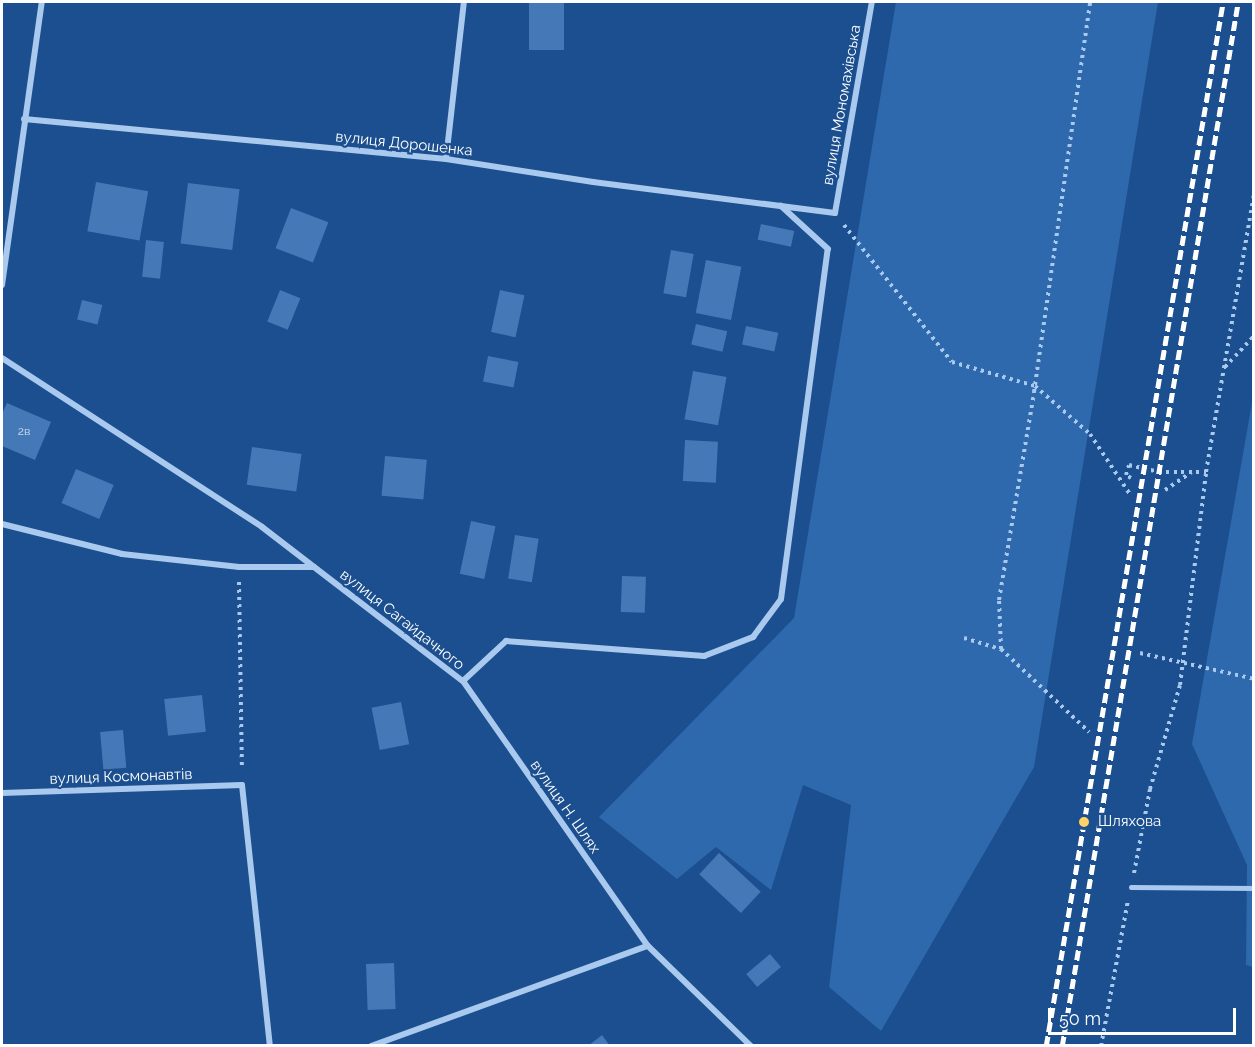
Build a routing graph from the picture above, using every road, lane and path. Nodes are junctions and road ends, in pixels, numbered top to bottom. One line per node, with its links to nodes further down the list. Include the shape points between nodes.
1 (42, 2): 5 (street)
2 (464, 2): 6 (street)
3 (872, 2): 9 (street, вулиця Мономахівська)
4 (1090, 2): 14 (path)
5 (24, 119): 6 (street, вулиця Дорошенка); 10 (street)
6 (446, 159): 8 (street, вулиця Дорошенка)
7 (1254, 193): 13 (path)
8 (781, 206): 9 (street, вулиця Дорошенка); 28 (street, вулиця Сагайдачного, via 828,249 781,599 753,637 704,656 506,641)
9 (835, 213): 14 (path, via 952,362)
10 (2, 285)
11 (1254, 336): 13 (path)
12 (2, 358): 22 (street, вулиця Сагайдачного, via 262,526)
13 (1224, 367): 16 (path)
14 (1035, 386): 17 (path, via 1090,434); 24 (path, via 999,600)
15 (1192, 471): 16 (path); 17 (path, via 1159,472 1129,465 1129,476); 18 (path)
16 (1206, 472): 26 (path)
17 (1118, 478): 19 (path)
18 (1165, 490)
19 (1129, 493)
20 (2, 524): 21 (street, via 122,554)
21 (239, 567): 22 (street); 30 (path)
22 (314, 567): 28 (street, вулиця Сагайдачного)
23 (964, 638): 24 (path)
24 (1002, 649): 29 (path)
25 (1140, 653): 26 (path)
26 (1182, 663): 27 (path); 32 (path, via 1180,685 1150,789)
27 (1254, 679)
28 (463, 681): 34 (street, вулиця Н. Шлях)
29 (1089, 732)
30 (242, 785): 31 (street, вулиця Космонавтів); 35 (street)
31 (2, 793)
32 (1131, 887): 33 (lane); 38 (path)
33 (1254, 888)
34 (648, 946): 36 (street); 37 (street, вулиця Н. Шлях)
35 (270, 1046)
36 (371, 1046)
37 (751, 1046)
38 (1101, 1046)

